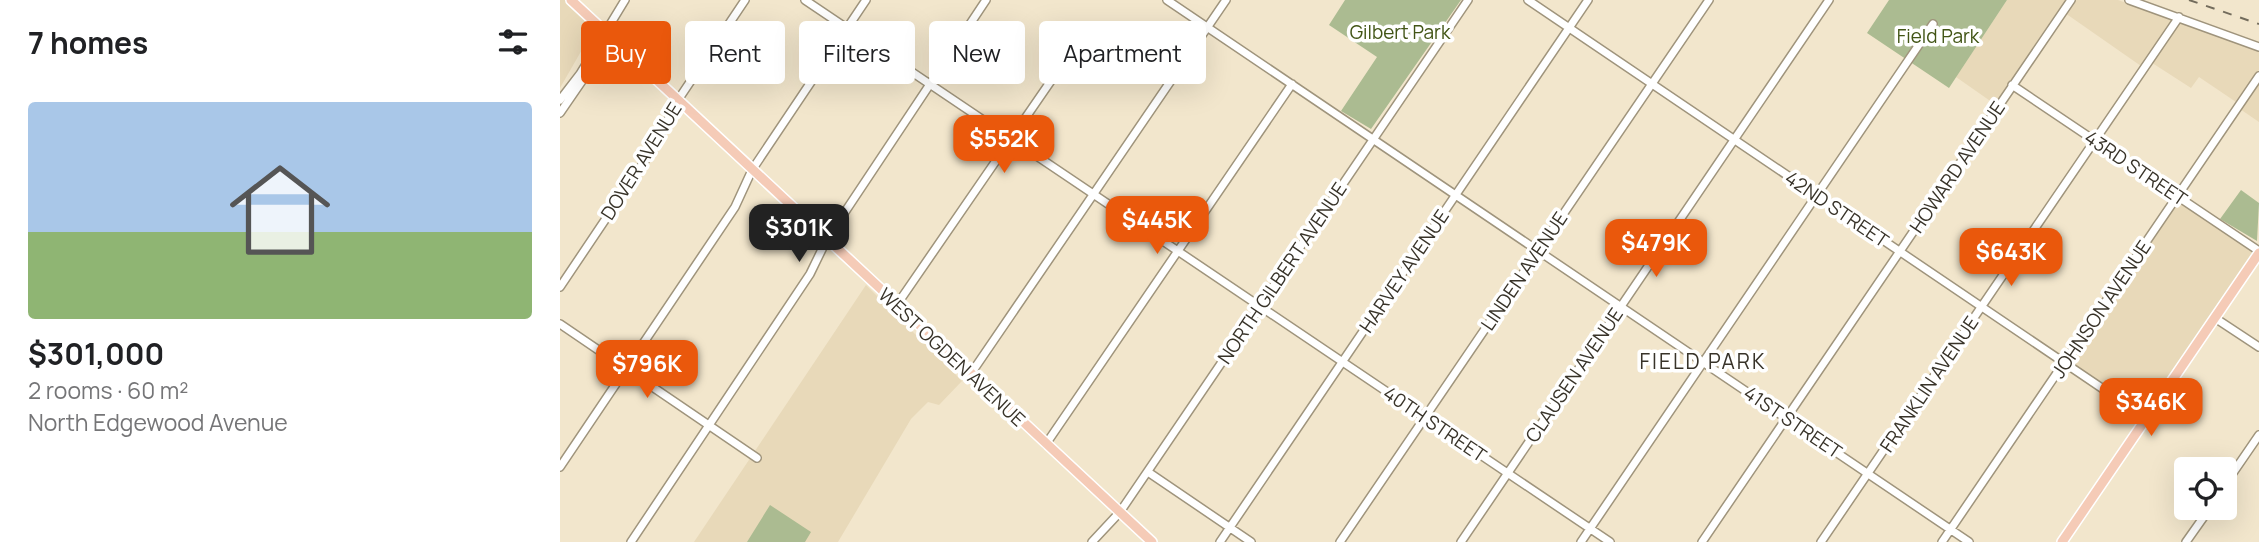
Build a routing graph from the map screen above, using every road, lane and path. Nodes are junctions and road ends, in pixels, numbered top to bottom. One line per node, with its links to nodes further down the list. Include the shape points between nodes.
1 (571, 0): 17 (main road, WEST OGDEN AVENUE)
2 (625, 0): 18 (street)
3 (746, 0): 38 (street, DOVER AVENUE)
4 (805, 0): 19 (street, 40TH STREET)
5 (866, 0): 20 (street)
6 (986, 0): 21 (street)
7 (1167, 0): 23 (street, 41ST STREET)
8 (1226, 0): 23 (street)
9 (1468, 0): 41 (street, NORTH GILBERT AVENUE)
10 (1528, 0): 24 (street, 42ND STREET)
11 (1588, 0): 24 (street, HARVEY AVENUE)
12 (1709, 0): 35 (street, LINDEN AVENUE)
13 (1829, 0): 42 (street, CLAUSEN AVENUE)
14 (2071, 0): 36 (street, HOWARD AVENUE)
15 (2129, 0): 16 (street)
16 (2179, 18): 25 (street); 43 (street, FRANKLIN AVENUE)
17 (593, 21)
18 (611, 21)
19 (836, 21)
20 (852, 21)
21 (972, 21)
22 (1933, 24): 47 (street)
23 (1208, 27): 30 (street, 41ST STREET); 45 (street)
24 (1569, 28): 35 (street, 42ND STREET); 46 (street, HARVEY AVENUE)
25 (2259, 47)
26 (580, 74): 37 (street); 39 (street, via 582,81)
27 (915, 74): 29 (street, 40TH STREET)
28 (2259, 76): 48 (street, JOHNSON AVENUE)
29 (929, 83): 49 (street)
30 (1292, 83): 41 (street, 41ST STREET); 51 (street)
31 (661, 84): 38 (main road, WEST OGDEN AVENUE)
32 (810, 84): 44 (street)
33 (930, 84): 40 (street, 40TH STREET)
34 (1049, 84): 40 (street)
35 (1652, 84): 42 (street, 42ND STREET); 50 (street, LINDEN AVENUE)
36 (2012, 85): 43 (street, 43RD STREET); 52 (street, HOWARD AVENUE)
37 (560, 100)
38 (678, 100): 44 (main road, WEST OGDEN AVENUE); 54 (street, DOVER AVENUE, via 654,148)
39 (560, 113)
40 (1012, 139): 45 (street, 40TH STREET); 56 (street)
41 (1373, 139): 46 (street, 41ST STREET); 55 (street, NORTH GILBERT AVENUE)
42 (1734, 140): 47 (street, 42ND STREET); 57 (street, CLAUSEN AVENUE)
43 (2095, 141): 48 (street, 43RD STREET); 58 (street, FRANKLIN AVENUE)
44 (752, 170): 49 (main road, WEST OGDEN AVENUE); 65 (street, via 735,207)
45 (1094, 195): 51 (street, 40TH STREET); 66 (street)
46 (1456, 195): 50 (street, 41ST STREET); 62 (street, HARVEY AVENUE)
47 (1816, 195): 52 (street, 42ND STREET); 63 (street)
48 (2178, 195): 53 (street, 43RD STREET); 64 (street, JOHNSON AVENUE)
49 (827, 239): 56 (main road, WEST OGDEN AVENUE); 70 (street, via 810,274)
50 (1538, 250): 57 (street, 41ST STREET); 67 (street, LINDEN AVENUE)
51 (1177, 251): 55 (street, 40TH STREET); 72 (street)
52 (1899, 251): 58 (street, 42ND STREET); 68 (street, HOWARD AVENUE)
53 (2259, 252): 59 (main road)
54 (560, 287)
55 (1261, 305): 62 (street, 40TH STREET); 76 (street, NORTH GILBERT AVENUE)
56 (896, 306): 66 (main road, WEST OGDEN AVENUE)
57 (1621, 306): 63 (street, 41ST STREET); 77 (street, CLAUSEN AVENUE)
58 (1981, 307): 64 (street, 42ND STREET); 78 (street, FRANKLIN AVENUE)
59 (2215, 317): 61 (street); 69 (main road)
60 (560, 324): 65 (street)
61 (2259, 348)
62 (1342, 361): 67 (street, 40TH STREET); 81 (street, HARVEY AVENUE)
63 (1703, 361): 68 (street, 41ST STREET); 82 (street)
64 (2065, 363): 69 (street, 42ND STREET); 83 (street, JOHNSON AVENUE)
65 (626, 369): 70 (street); 74 (street)
66 (970, 375): 72 (main road, WEST OGDEN AVENUE)
67 (1425, 417): 77 (street, 40TH STREET); 89 (street, LINDEN AVENUE)
68 (1786, 417): 78 (street, 41ST STREET); 93 (street, HOWARD AVENUE)
69 (2146, 418): 97 (main road)
70 (710, 425): 73 (street); 84 (street)
71 (2259, 435): 75 (street)
72 (1046, 444): 79 (main road, WEST OGDEN AVENUE)
73 (758, 458)
74 (560, 467)
75 (2237, 467)
76 (1148, 472): 79 (street, NORTH GILBERT AVENUE); 81 (street)
77 (1508, 473): 82 (street, 40TH STREET); 90 (street, CLAUSEN AVENUE)
78 (1869, 473): 83 (street, 41ST STREET); 94 (street, FRANKLIN AVENUE)
79 (1120, 512): 85 (street, NORTH GILBERT AVENUE); 86 (main road, WEST OGDEN AVENUE)
80 (2202, 520): 98 (street)
81 (1230, 528): 87 (street, HARVEY AVENUE); 88 (street)
82 (1590, 529): 91 (street); 92 (street, 40TH STREET)
83 (1950, 530): 95 (street, JOHNSON AVENUE); 96 (street, 41ST STREET)
84 (631, 542)
85 (1092, 542)
86 (1152, 542)
87 (1220, 542)
88 (1251, 542)
89 (1340, 542)
90 (1461, 542)
91 (1581, 542)
92 (1610, 542)
93 (1702, 542)
94 (1821, 542)
95 (1942, 542)
96 (1969, 542)
97 (2062, 542)
98 (2186, 542)

